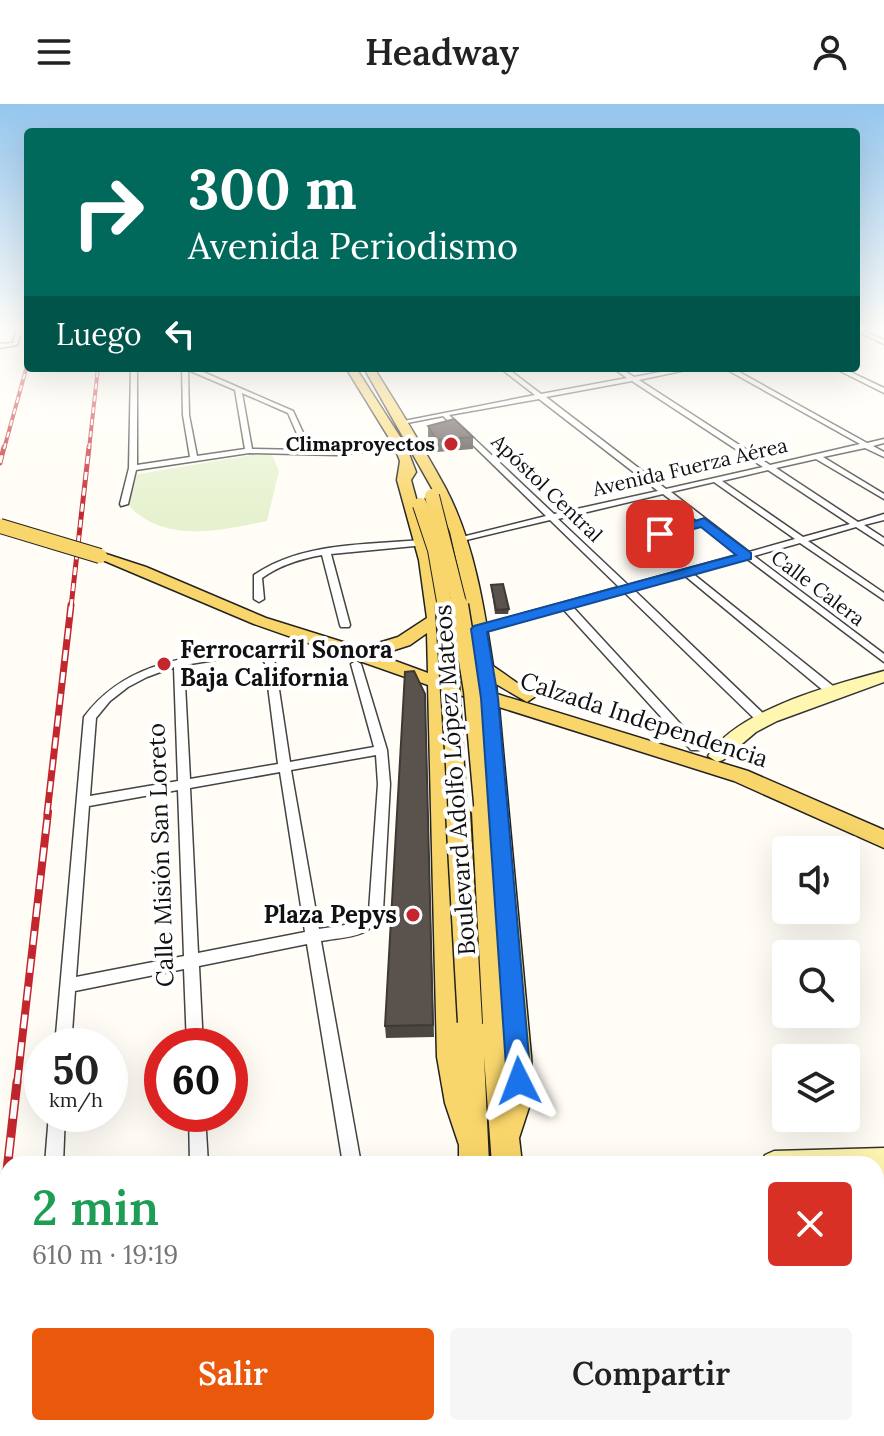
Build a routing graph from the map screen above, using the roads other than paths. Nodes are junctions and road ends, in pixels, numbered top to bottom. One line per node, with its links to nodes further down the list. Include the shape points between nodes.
1 (134, 390): 24 (street)
2 (187, 390): 22 (street)
3 (238, 390): 17 (street)
4 (243, 390): 18 (street, via 291,412)
5 (367, 390): 16 (main road, Boulevard Adolfo López Mateos)
6 (383, 390): 13 (main road, Boulevard Adolfo López Mateos)
7 (532, 390): 11 (street, Calle Calera)
8 (572, 390): 11 (street)
9 (650, 390): 23 (street)
10 (767, 390): 15 (street)
11 (540, 396): 12 (street); 26 (street, Calle Calera)
12 (444, 414): 13 (street); 30 (street, Apóstol Central)
13 (402, 422): 21 (main road, Boulevard Adolfo López Mateos)
14 (884, 441): 15 (street, Avenida Fuerza Aérea)
15 (866, 445): 19 (street); 20 (street, Avenida Fuerza Aérea)
16 (400, 446): 18 (street); 21 (main road, Boulevard Adolfo López Mateos)
17 (249, 451): 18 (street); 22 (street)
18 (308, 451)
19 (884, 455)
20 (816, 456): 23 (street, Avenida Fuerza Aérea); 27 (street)
21 (412, 457): 35 (main road, via 436,478); 38 (main road, via 404,480); 73 (main road, Boulevard Adolfo López Mateos, bridge, via 426,501 446,611)
22 (194, 460): 24 (street)
23 (767, 467): 25 (street, Avenida Fuerza Aérea); 32 (street)
24 (133, 468): 28 (street)
25 (714, 479): 26 (street, Avenida Fuerza Aérea); 36 (street)
26 (663, 491): 30 (street, Avenida Fuerza Aérea); 31 (street, Calle Calera)
27 (884, 497)
28 (124, 504)
29 (884, 517): 32 (street)
30 (550, 518): 35 (street, Avenida Fuerza Aérea); 42 (street, Apóstol Central)
31 (704, 522): 34 (street); 40 (street, Calle Calera)
32 (857, 525): 36 (street); 37 (street)
33 (0, 526): 49 (main road, Calzada Independencia, bridge, via 151,574)
34 (660, 534)
35 (458, 539): 48 (main road)
36 (803, 541): 40 (street); 43 (street)
37 (884, 542)
38 (422, 543): 39 (street); 46 (main road)
39 (326, 553): 44 (street, via 265,570 256,582); 47 (street)
40 (746, 556): 41 (street); 50 (street, Calle Calera)
41 (687, 573): 42 (street); 57 (street)
42 (629, 589): 45 (street); 60 (street, Apóstol Central)
43 (884, 597)
44 (259, 599)
45 (566, 606): 48 (street); 62 (street)
46 (435, 620): 49 (main road, via 404,641); 54 (main road)
47 (345, 625)
48 (479, 629): 56 (main road)
49 (360, 659): 51 (main road, Calzada Independencia); 63 (street)
50 (884, 659)
51 (383, 661): 53 (main road, Calzada Independencia); 54 (main road, Calzada Independencia)
52 (179, 662): 65 (street, via 252,651 266,654); 66 (street, Calle Misión San Loreto); 67 (street, via 149,669 90,717)
53 (405, 672): 54 (main road, Calzada Independencia); 59 (main road)
54 (438, 676): 56 (main road, Calzada Independencia); 59 (main road)
55 (884, 676): 57 (street)
56 (488, 684): 58 (main road, Calzada Independencia); 58 (main road); 61 (main road)
57 (834, 693): 60 (street)
58 (529, 703): 61 (main road); 62 (main road, Calzada Independencia); 69 (main road, Calzada Independencia, via 741,776)
59 (440, 707): 78 (main road, via 450,1057)
60 (764, 721): 64 (street, via 730,739)
61 (492, 740): 79 (main road, via 519,1081)
62 (695, 747): 64 (main road, Calzada Independencia)
63 (381, 750): 65 (street); 70 (street, via 384,784 376,911 361,927)
64 (717, 756): 68 (main road, Calzada Independencia)
65 (285, 768): 66 (street); 70 (street)
66 (184, 785): 67 (street); 71 (street, Calle Misión San Loreto)
67 (83, 802): 72 (street)
68 (884, 827)
69 (884, 839)
70 (313, 935): 71 (street); 82 (street)
71 (191, 960): 72 (street); 75 (street, Calle Misión San Loreto)
72 (69, 985): 74 (street)
73 (483, 1022): 78 (main road, Boulevard Adolfo López Mateos); 79 (main road, Boulevard Adolfo López Mateos)
74 (65, 1028)
75 (194, 1028)
76 (56, 1132): 80 (street)
77 (198, 1132): 81 (street)
78 (474, 1155)
79 (506, 1155)
80 (54, 1156)
81 (199, 1156)
82 (351, 1156)

